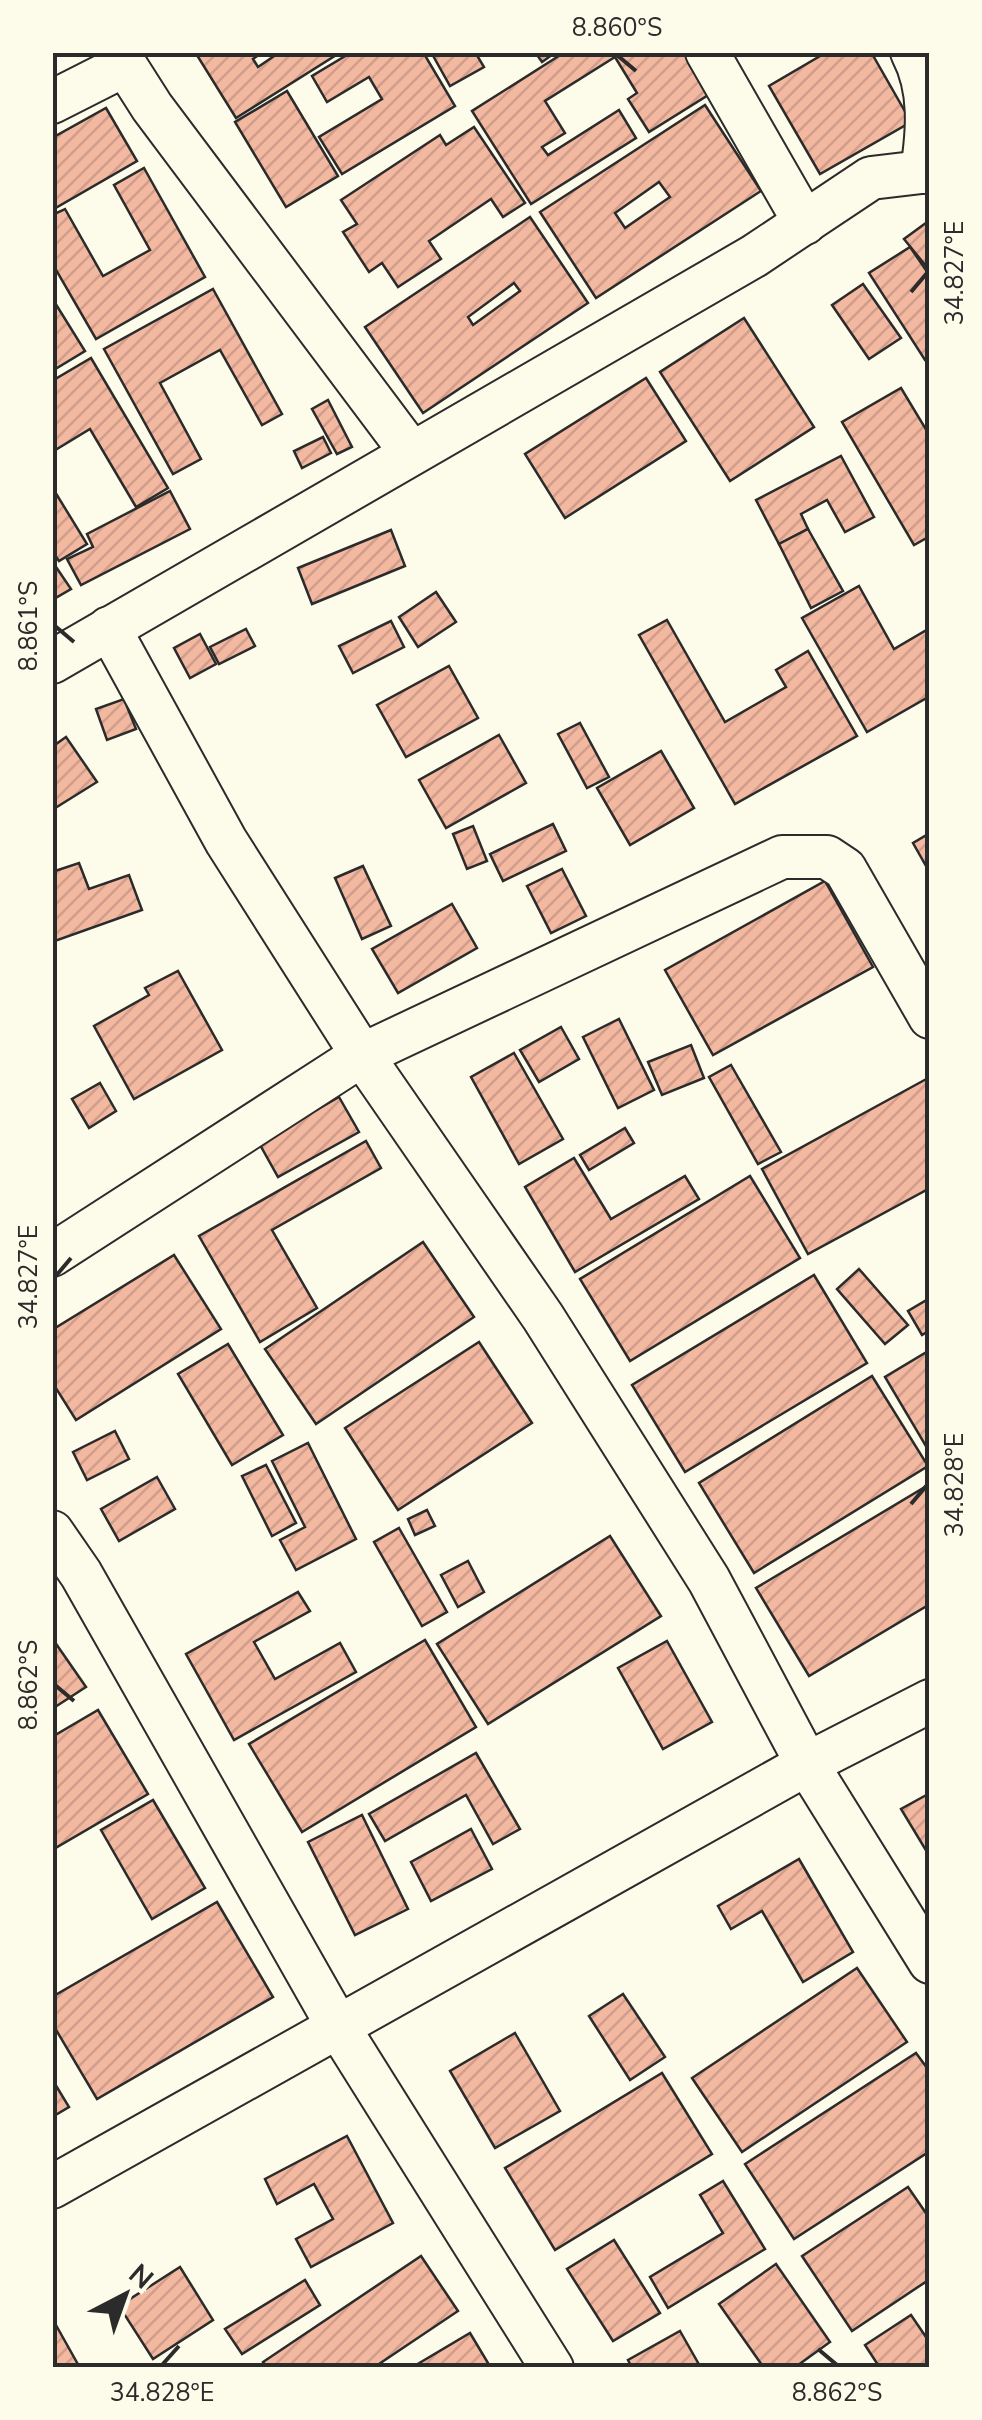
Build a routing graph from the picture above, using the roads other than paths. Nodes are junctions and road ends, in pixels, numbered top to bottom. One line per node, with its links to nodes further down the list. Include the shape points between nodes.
1 (706, 52): 6 (street)
2 (912, 52): 5 (street, via 929,124)
3 (121, 58): 4 (street); 7 (street)
4 (52, 102)
5 (926, 172): 6 (street, via 871,178)
6 (805, 222): 7 (street)
7 (410, 451): 8 (street)
8 (109, 628): 9 (street); 11 (street, via 226,840)
9 (52, 662)
10 (930, 1018): 11 (street, via 845,868 827,858 782,857)
11 (362, 1054): 12 (street); 15 (street, via 543,1317 709,1580)
12 (52, 1255)
13 (52, 1532): 17 (street)
14 (930, 1701): 15 (street)
15 (807, 1764): 16 (street); 17 (street)
16 (930, 1962)
17 (336, 2025): 18 (street); 19 (street)
18 (52, 2187)
19 (552, 2368)

